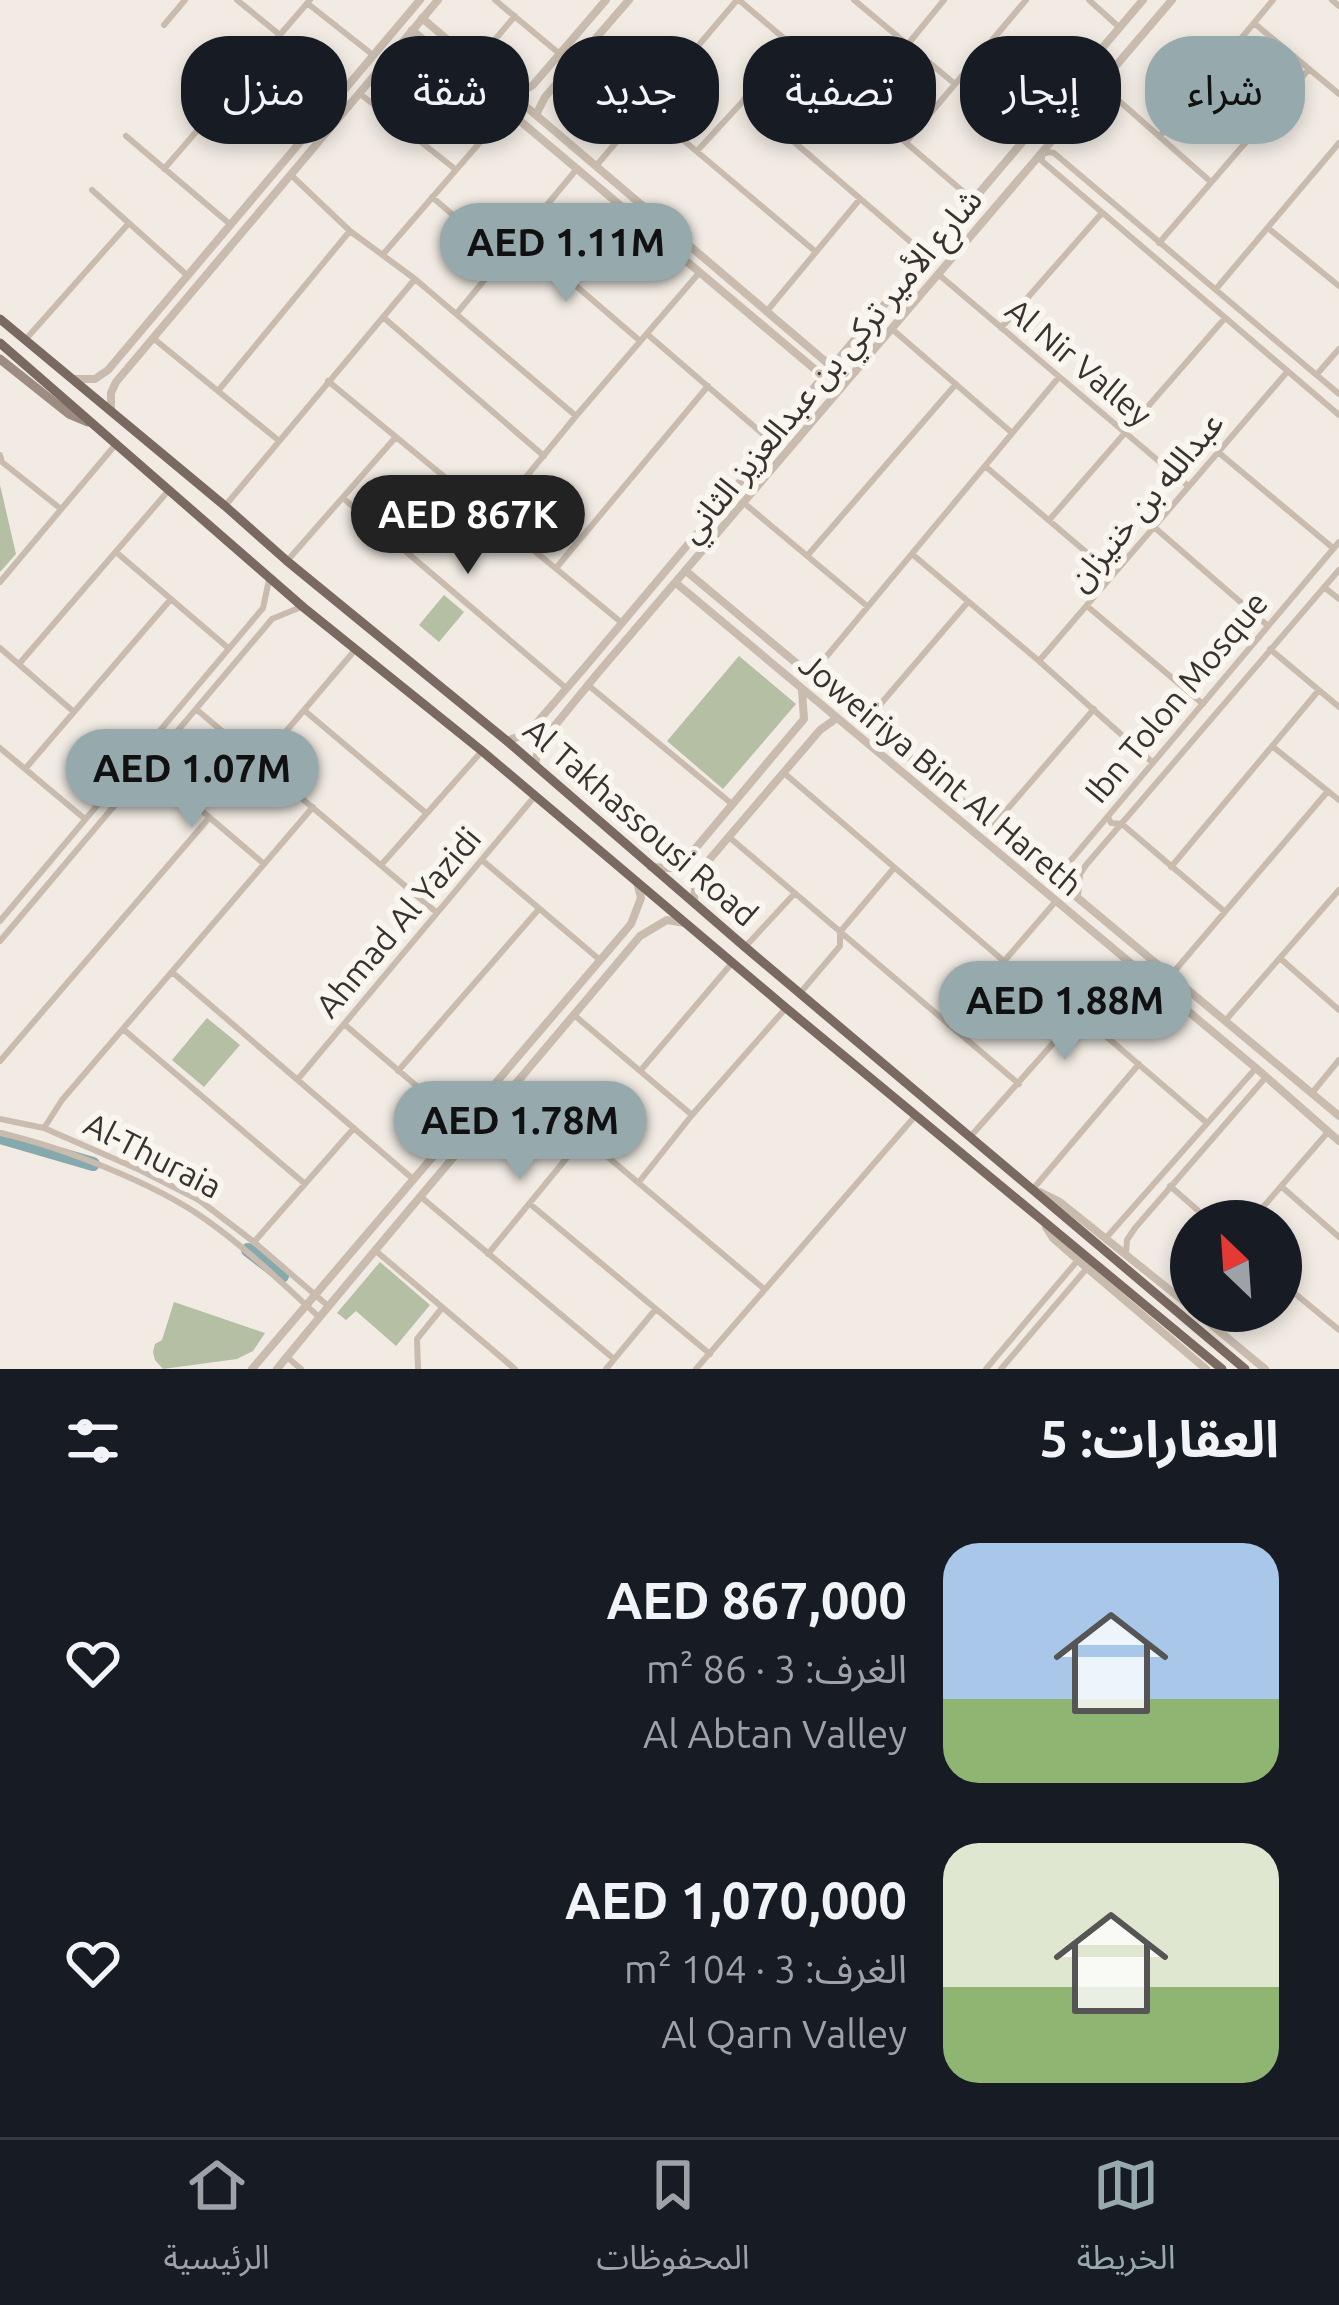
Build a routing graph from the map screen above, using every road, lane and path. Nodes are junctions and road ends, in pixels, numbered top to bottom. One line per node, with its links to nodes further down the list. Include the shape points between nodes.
1 (185, 0): 23 (street)
2 (237, 0): 27 (street)
3 (420, 0): 28 (street)
4 (438, 0): 21 (street)
5 (495, 0): 19 (street)
6 (606, 0): 32 (street)
7 (629, 0): 33 (street)
8 (738, 0): 34 (street); 35 (street)
9 (854, 0): 36 (street)
10 (944, 0): 37 (street)
11 (1026, 0): 50 (street)
12 (1089, 0): 24 (street)
13 (1143, 0): 20 (street, شارع الأمير تركي بن عبدالعزيز الثاني)
14 (1172, 0): 25 (street, شارع الأمير تركي بن عبدالعزيز الثاني)
15 (1273, 0): 22 (street)
16 (1332, 0): 18 (street)
17 (308, 2): 27 (street); 43 (street)
18 (1339, 6)
19 (514, 16): 31 (street); 41 (street)
20 (1128, 17): 24 (street, شارع الأمير تركي بن عبدالعزيز الثاني); 25 (street, via 1132,33)
21 (422, 18): 26 (street); 30 (street)
22 (1254, 23): 40 (street); 48 (street)
23 (164, 25)
24 (1120, 27): 38 (street, شارع الأمير تركي بن عبدالعزيز الثاني)
25 (1148, 29): 42 (street, شارع الأمير تركي بن عبدالعزيز الثاني)
26 (412, 30): 29 (street); 53 (street)
27 (280, 35): 74 (street)
28 (389, 36)
29 (419, 36)
30 (442, 36)
31 (497, 36)
32 (577, 36)
33 (598, 36)
34 (706, 36)
35 (782, 36)
36 (896, 36)
37 (914, 36)
38 (1112, 36)
39 (1121, 36): 42 (street, via 1129,36)
40 (1243, 36)
41 (553, 48)
42 (1130, 50): 45 (street, شارع الأمير تركي بن عبدالعزيز الثاني)
43 (371, 53)
44 (371, 57): 85 (street)
45 (1121, 61)
46 (553, 63): 49 (street)
47 (936, 69): 50 (street)
48 (1309, 69): 54 (street); 78 (street)
49 (541, 76): 51 (street); 52 (street)
50 (955, 85): 57 (street)
51 (529, 88)
52 (553, 88): 59 (street)
53 (359, 93): 75 (street); 77 (street)
54 (1339, 94)
55 (743, 100): 72 (street)
56 (1121, 102): 60 (street)
57 (936, 107)
58 (529, 110): 59 (street)
59 (536, 116): 73 (street)
60 (1145, 123)
61 (529, 129): 76 (street)
62 (126, 136): 74 (street)
63 (1339, 143): 86 (street)
64 (477, 144): 75 (street)
65 (614, 144): 73 (street)
66 (690, 144): 72 (street)
67 (796, 144): 81 (street)
68 (910, 144): 82 (street)
69 (1020, 144): 82 (street, شارع الأمير تركي بن عبدالعزيز الثاني)
70 (1050, 144): 95 (street, شارع الأمير تركي بن عبدالعزيز الثاني)
71 (1169, 144): 78 (street)
72 (698, 150): 90 (street)
73 (596, 166): 100 (street)
74 (164, 169): 85 (street)
75 (455, 169): 80 (street)
76 (576, 170): 88 (street); 94 (street)
77 (291, 175): 87 (street); 109 (street)
78 (1212, 184): 89 (street)
79 (92, 190): 84 (street)
80 (432, 197): 91 (street); 93 (street)
81 (860, 199): 90 (street); 92 (street)
82 (973, 200): 92 (street, شارع الأمير تركي بن عبدالعزيز الثاني)
83 (1101, 214): 89 (street, via 1042,155 1054,153); 104 (street); 106 (street)
84 (128, 223): 96 (street); 110 (street)
85 (231, 226): 96 (street)
86 (1268, 228): 98 (street); 99 (street)
87 (350, 230): 91 (street); 126 (street)
88 (519, 237): 93 (street); 111 (street)
89 (1159, 244): 99 (street)
90 (816, 252): 100 (street)
91 (384, 254): 97 (street)
92 (926, 255): 116 (street, شارع الأمير تركي بن عبدالعزيز الثاني)
93 (503, 258): 101 (street)
94 (700, 273): 105 (street); 108 (street)
95 (938, 274): 106 (street, Al Nir Valley); 107 (street, شارع الأمير تركي بن عبدالعزيز الثاني)
96 (188, 276): 122 (street, via 109,370)
97 (416, 279): 101 (street); 103 (street)
98 (1339, 286)
99 (1216, 289): 119 (street)
100 (767, 311): 105 (street); 114 (street)
101 (457, 313): 129 (street)
102 (0, 315): 110 (main road, Al Takhassousi Road)
103 (383, 317): 123 (street); 142 (street)
104 (1225, 318): 118 (street); 135 (street)
105 (758, 322): 117 (street)
106 (1001, 328): 121 (street, Al Nir Valley)
107 (892, 329): 124 (street); 133 (street, شارع الأمير تركي بن عبدالعزيز الثاني)
108 (646, 334): 111 (street); 125 (street)
109 (153, 338): 126 (street); 128 (street, via 116,382)
110 (26, 339): 122 (main road, Al Takhassousi Road)
111 (640, 341): 129 (street)
112 (0, 343): 132 (main road, Al Takhassousi Road)
113 (1339, 349): 119 (street)
114 (821, 356): 116 (street); 117 (street)
115 (0, 358): 132 (main road, via 69,414)
116 (832, 367): 120 (street, شارع الأمير تركي بن عبدالعزيز الثاني)
117 (814, 368): 120 (street)
118 (1287, 372): 130 (street); 140 (street, عبدالله بن خنيزان)
119 (1316, 375): 127 (street)
120 (824, 377): 131 (street, شارع الأمير تركي بن عبدالعزيز الثاني)
121 (1059, 377): 134 (street); 135 (street, Al Nir Valley)
122 (72, 379): 128 (main road, Al Takhassousi Road)
123 (328, 381): 136 (street); 137 (street)
124 (956, 384): 134 (street); 157 (street)
125 (708, 386): 138 (street); 159 (street)
126 (218, 391): 137 (street)
127 (1339, 394)
128 (111, 410): 149 (main road, Al Takhassousi Road)
129 (576, 416): 142 (street)
130 (1339, 416)
131 (791, 417): 133 (street, via 805,418); 138 (street, شارع الأمير تركي بن عبدالعزيز الثاني)
132 (98, 426): 139 (main road, Al Takhassousi Road)
133 (807, 428): 148 (street, شارع الأمير تركي بن عبدالعزيز الثاني)
134 (1011, 432): 143 (street)
135 (1124, 433): 144 (street, Al Nir Valley); 152 (street)
136 (394, 438): 147 (street); 151 (street)
137 (278, 440): 149 (street)
138 (772, 442): 146 (street, شارع الأمير تركي بن عبدالعزيز الثاني)
139 (116, 444): 145 (main road, Al Takhassousi Road); 150 (street)
140 (1218, 452): 144 (street, عبدالله بن خنيزان); 154 (street)
141 (0, 455): 150 (street)
142 (544, 456): 151 (street)
143 (985, 466): 152 (street); 156 (street)
144 (1189, 486): 153 (street, عبدالله بن خنيزان)
145 (169, 490): 155 (street); 163 (main road, Al Takhassousi Road)
146 (732, 492): 148 (street); 177 (street, شارع الأمير تركي بن عبدالعزيز الثاني)
147 (343, 498): 158 (street); 191 (street)
148 (744, 503): 157 (street); 160 (street, شارع الأمير تركي بن عبدالعزيز الثاني)
149 (225, 506): 158 (main road, Al Takhassousi Road)
150 (62, 509): 165 (street)
151 (494, 516): 159 (street)
152 (1051, 519): 161 (street)
153 (1154, 526): 161 (street, عبدالله بن خنيزان); 178 (street)
154 (1336, 545): 178 (street, Ibn Tolon Mosque)
155 (116, 552): 169 (street); 186 (street)
156 (912, 554): 171 (street); 172 (street)
157 (807, 556): 172 (street)
158 (287, 561): 206 (main road, Al Takhassousi Road)
159 (556, 568): 177 (street)
160 (686, 572): 164 (street, Joweiriya Bint Al Hareth); 166 (street, شارع الأمير تركي بن عبدالعزيز الثاني)
161 (1113, 574): 173 (street, عبدالله بن خنيزان)
162 (1338, 574): 167 (street, Ibn Tolon Mosque)
163 (269, 576): 174 (main road, Al Takhassousi Road); 175 (street)
164 (698, 580): 168 (street, via 688,584); 189 (street, Joweiriya Bint Al Hareth)
165 (0, 582)
166 (676, 583): 168 (street, Joweiriya Bint Al Hareth); 184 (street, شارع الأمير تركي بن عبدالعزيز الثاني)
167 (1324, 587): 170 (street); 182 (street, Ibn Tolon Mosque)
168 (689, 594): 192 (street, Joweiriya Bint Al Hareth)
169 (171, 599): 180 (street); 200 (street)
170 (1339, 599)
171 (968, 602): 185 (street); 203 (street)
172 (867, 606): 189 (street)
173 (1087, 606): 185 (street, عبدالله بن خنيزان); 195 (street)
174 (303, 607): 176 (street); 181 (main road, Al Takhassousi Road)
175 (263, 608): 176 (street, via 273,610); 180 (street)
176 (272, 619): 197 (street)
177 (622, 623): 183 (street, شارع الأمير تركي بن عبدالعزيز الثاني)
178 (1268, 625): 195 (street, Ibn Tolon Mosque)
179 (0, 648): 186 (street)
180 (228, 648): 229 (street)
181 (356, 649): 199 (street); 210 (main road, Al Takhassousi Road)
182 (1270, 649): 193 (street); 230 (street, Ibn Tolon Mosque)
183 (598, 651): 184 (street, via 598,662); 187 (street, شارع الأمير تركي بن عبدالعزيز الثاني)
184 (609, 660): 188 (street, شارع الأمير تركي بن عبدالعزيز الثاني)
185 (1039, 662): 198 (street)
186 (20, 664): 200 (street)
187 (585, 667): 188 (street, via 596,664); 191 (street, شارع الأمير تركي بن عبدالعزيز الثاني)
188 (597, 674): 190 (street, شارع الأمير تركي بن عبدالعزيز الثاني)
189 (812, 675): 203 (street, Joweiriya Bint Al Hareth)
190 (588, 685): 194 (street, شارع الأمير تركي بن عبدالعزيز الثاني); 224 (street)
191 (566, 688): 194 (street); 205 (street, شارع الأمير تركي بن عبدالعزيز الثاني)
192 (802, 690): 201 (street); 202 (street, Joweiriya Bint Al Hareth)
193 (1319, 691): 196 (street); 208 (street)
194 (578, 698): 207 (street, شارع الأمير تركي بن عبدالعزيز الثاني)
195 (1203, 704): 213 (street, Ibn Tolon Mosque)
196 (1339, 706)
197 (196, 709): 212 (street); 214 (street)
198 (1094, 709): 213 (street); 232 (street)
199 (305, 711): 212 (street); 226 (street)
200 (74, 712): 216 (street)
201 (812, 718): 204 (street); 224 (street)
202 (838, 718): 204 (street); 217 (street, Joweiriya Bint Al Hareth)
203 (866, 721): 211 (street, Joweiriya Bint Al Hareth)
204 (820, 730): 219 (street)
205 (528, 733): 206 (street, شارع الأمير تركي بن عبدالعزيز الثاني); 207 (street)
206 (506, 741): 215 (main road, Al Takhassousi Road)
207 (539, 746): 215 (street, شارع الأمير تركي بن عبدالعزيز الثاني)
208 (1272, 746): 221 (street); 240 (street)
209 (0, 748): 216 (street)
210 (482, 751): 222 (main road, Al Takhassousi Road); 226 (street)
211 (910, 759): 217 (street, via 910,768); 218 (street, Joweiriya Bint Al Hareth)
212 (260, 762): 225 (street)
213 (1152, 762): 227 (street, Ibn Tolon Mosque)
214 (148, 765): 228 (street); 258 (street)
215 (535, 766): 239 (main road, Al Takhassousi Road)
216 (25, 769): 229 (street)
217 (899, 770): 220 (street, Joweiriya Bint Al Hareth)
218 (923, 770): 220 (street, via 914,771); 232 (street, Joweiriya Bint Al Hareth)
219 (784, 773): 234 (street); 241 (street)
220 (913, 782): 248 (street, Joweiriya Bint Al Hareth)
221 (1328, 790): 223 (street); 251 (street)
222 (535, 796): 235 (street, Ahmad Al Yazidi); 244 (main road, Al Takhassousi Road)
223 (1339, 800)
224 (732, 804): 236 (street)
225 (313, 807): 237 (street); 238 (street)
226 (426, 813): 238 (street)
227 (1108, 814): 230 (street); 231 (street, Ibn Tolon Mosque)
228 (208, 818): 237 (street); 279 (street)
229 (86, 819): 253 (street)
230 (1122, 824): 233 (street, Ibn Tolon Mosque); 240 (street)
231 (1099, 825): 233 (street); 242 (street, Ibn Tolon Mosque, via 1066,866)
232 (992, 827): 242 (street, Joweiriya Bint Al Hareth)
233 (1111, 836): 247 (street, Ibn Tolon Mosque, via 1079,874)
234 (729, 837): 243 (street); 246 (street)
235 (482, 860): 250 (street); 252 (street, Ahmad Al Yazidi)
236 (684, 862): 239 (street); 243 (street)
237 (263, 863): 266 (street)
238 (382, 864): 252 (street)
239 (651, 866): 249 (main road, Al Takhassousi Road)
240 (1172, 867): 251 (street)
241 (894, 868): 256 (street); 264 (street)
242 (1043, 871): 247 (street, Joweiriya Bint Al Hareth)
243 (700, 872): 249 (street)
244 (637, 881): 254 (main road, Al Takhassousi Road); 255 (street, via 641,898)
245 (1339, 890): 261 (street)
246 (795, 892): 256 (street); 259 (street)
247 (1078, 900): 267 (street, Joweiriya Bint Al Hareth)
248 (1056, 901): 262 (street, Joweiriya Bint Al Hareth); 264 (street)
249 (694, 902): 259 (main road, Al Takhassousi Road)
250 (538, 909): 260 (street); 283 (street)
251 (1224, 911): 267 (street)
252 (436, 912): 275 (street, Ahmad Al Yazidi)
253 (0, 921)
254 (685, 922): 257 (street, via 667,920); 265 (main road, Al Takhassousi Road)
255 (631, 924): 257 (street, via 647,919); 260 (street)
256 (840, 932): 269 (street, via 840,946); 276 (street)
257 (640, 936): 263 (street)
258 (0, 941)
259 (745, 947): 269 (main road, Al Takhassousi Road)
260 (603, 956): 263 (street); 284 (street)
261 (1281, 959): 270 (street); 274 (street)
262 (1127, 960): 268 (street, Joweiriya Bint Al Hareth); 272 (street)
263 (618, 962): 273 (street)
264 (1005, 962): 276 (street)
265 (732, 963): 271 (main road, Al Takhassousi Road); 282 (street)
266 (172, 972): 277 (street); 286 (street)
267 (1170, 976): 268 (street); 274 (street, Joweiriya Bint Al Hareth)
268 (1160, 988): 281 (street, Joweiriya Bint Al Hareth)
269 (800, 994): 302 (main road, Al Takhassousi Road)
270 (1337, 1004)
271 (786, 1008): 292 (street); 293 (main road, Al Takhassousi Road)
272 (1080, 1014): 280 (street); 288 (street)
273 (574, 1015): 282 (street); 287 (street)
274 (1225, 1021): 291 (street, Joweiriya Bint Al Hareth)
275 (344, 1024): 283 (street); 286 (street, Ahmad Al Yazidi)
276 (949, 1025): 288 (street)
277 (123, 1029): 298 (street); 307 (street)
278 (1339, 1060): 291 (street)
279 (0, 1061)
280 (1139, 1064): 296 (street); 310 (street)
281 (1256, 1068): 285 (street, Joweiriya Bint Al Hareth); 289 (street)
282 (641, 1070): 292 (street)
283 (398, 1071): 297 (street)
284 (506, 1072): 287 (street); 297 (street)
285 (1266, 1077): 290 (street); 300 (street, Joweiriya Bint Al Hareth)
286 (298, 1079): 299 (street)
287 (519, 1082): 303 (street); 311 (street)
288 (1019, 1084): 302 (street)
289 (1241, 1084): 290 (street, via 1252,1082); 296 (street)
290 (1252, 1093): 308 (street)
291 (1312, 1093): 294 (street, Joweiriya Bint Al Hareth)
292 (692, 1115): 306 (street)
293 (916, 1115): 316 (main road, Al Takhassousi Road); 326 (street)
294 (1339, 1116)
295 (0, 1119): 298 (street, Al-Thuraia)
296 (1208, 1123): 315 (street)
297 (461, 1124): 305 (street)
298 (44, 1128): 320 (street, Al-Thuraia, via 199,1200)
299 (354, 1128): 305 (street); 307 (street)
300 (1328, 1132): 304 (street, Joweiriya Bint Al Hareth); 309 (street)
301 (0, 1133): 332 (street, Al-Thuraia, via 176,1201)
302 (970, 1137): 310 (main road, Al Takhassousi Road)
303 (583, 1138): 306 (street); 314 (street)
304 (1339, 1141)
305 (413, 1179): 328 (street)
306 (639, 1182): 326 (street)
307 (304, 1183): 320 (street)
308 (1170, 1186): 312 (street); 317 (street)
309 (1282, 1187): 313 (street); 318 (street)
310 (1033, 1189): 319 (street); 354 (main road, Al Takhassousi Road)
311 (421, 1197): 321 (street); 323 (street)
312 (1186, 1200)
313 (1270, 1200)
314 (530, 1204): 323 (street); 334 (street)
315 (1122, 1220): 317 (street, via 1125,1232); 319 (street)
316 (1042, 1221): 324 (street); 353 (main road, Al Takhassousi Road)
317 (1135, 1228): 322 (street)
318 (1339, 1237)
319 (1106, 1238): 322 (street)
320 (254, 1242): 328 (street, Al-Thuraia)
321 (376, 1250): 331 (street); 333 (street)
322 (1126, 1253): 327 (street)
323 (488, 1254): 341 (street)
324 (1078, 1260): 325 (street); 330 (street)
325 (1087, 1268): 335 (street); 352 (street)
326 (764, 1289): 339 (street)
327 (1170, 1290)
328 (316, 1296): 331 (street, Al-Thuraia); 332 (street)
329 (1302, 1299): 337 (street)
330 (1042, 1302): 335 (street); 350 (street)
331 (327, 1305): 336 (street)
332 (307, 1306): 336 (street, Al-Thuraia); 343 (street)
333 (442, 1308): 346 (street, via 418,1339); 347 (street)
334 (655, 1310): 339 (street); 341 (street)
335 (1052, 1310): 342 (street)
336 (318, 1316): 340 (street)
337 (1339, 1330)
338 (1221, 1332): 355 (street)
339 (710, 1354): 349 (street)
340 (287, 1357): 344 (street); 345 (street)
341 (614, 1359): 348 (street)
342 (1004, 1366): 351 (street)
343 (252, 1369)
344 (277, 1369)
345 (301, 1369)
346 (418, 1369)
347 (515, 1369)
348 (605, 1369)
349 (696, 1369)
350 (986, 1369)
351 (1015, 1369)
352 (1206, 1369)
353 (1222, 1369)
354 (1245, 1369)
355 (1265, 1369)

